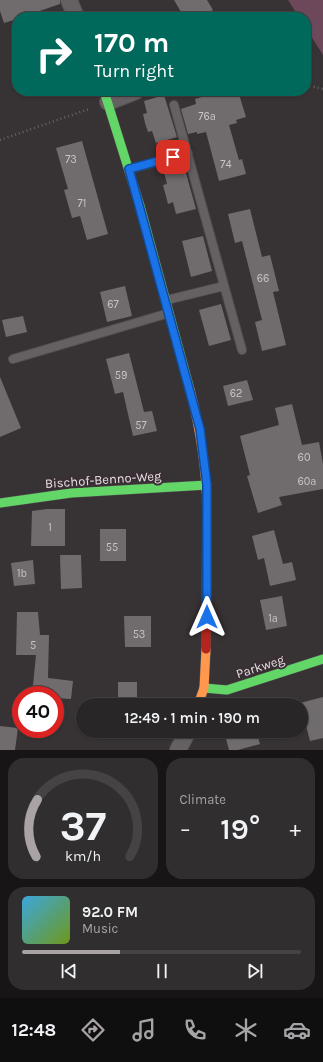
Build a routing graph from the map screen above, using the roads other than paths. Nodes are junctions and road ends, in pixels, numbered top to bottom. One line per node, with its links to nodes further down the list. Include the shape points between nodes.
1 (69, 0): 2 (street)
2 (74, 12)
3 (106, 96): 6 (street)
4 (174, 105): 5 (lane)
5 (188, 153): 6 (lane); 7 (lane)
6 (129, 169): 8 (street)
7 (224, 286): 8 (lane); 10 (lane)
8 (166, 300): 9 (street)
9 (170, 312): 11 (lane); 12 (street, via 200,429)
10 (242, 350)
11 (13, 359)
12 (207, 485): 13 (street, Bischof-Benno-Weg, via 71,493); 15 (street, via 207,629)
13 (0, 503)
14 (323, 659): 15 (street, Parkweg, via 227,690)
15 (204, 688): 16 (street)
16 (200, 698)
17 (184, 738): 18 (street)
18 (178, 750)

